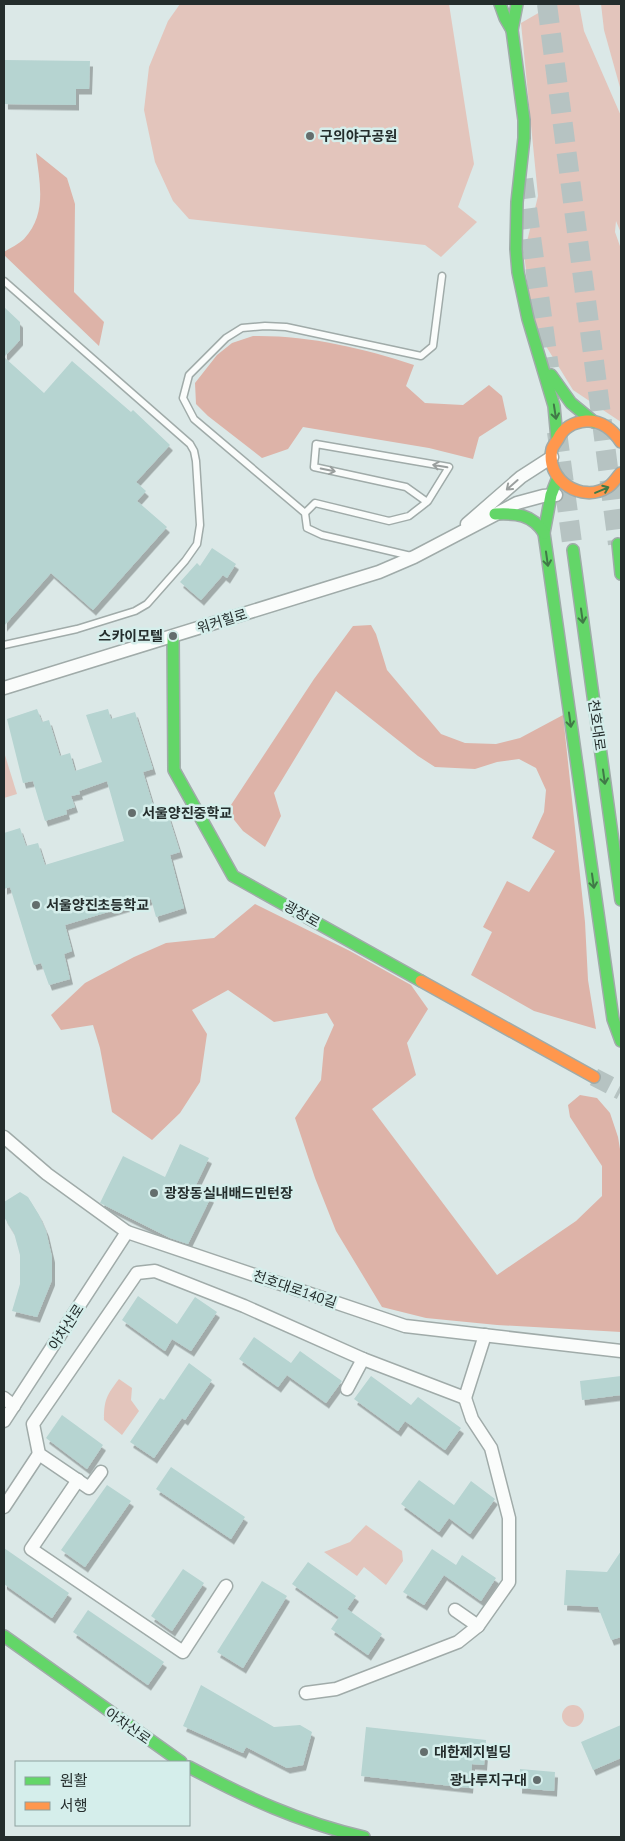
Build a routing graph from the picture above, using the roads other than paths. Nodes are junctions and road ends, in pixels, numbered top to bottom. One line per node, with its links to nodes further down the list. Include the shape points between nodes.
1 (500, 4): 3 (main road)
2 (517, 4): 3 (main road)
3 (512, 30): 6 (main road, via 524,120 516,249 518,272)
4 (442, 276): 16 (lane, via 433,346 421,356 286,327 265,326 242,328 226,338 189,374 183,398 194,419)
5 (4, 281): 25 (lane, via 190,444 196,461 200,525 197,544 147,604 135,611 77,629)
6 (537, 352): 7 (main road, via 563,394); 9 (main road, one-way to 9, via 554,406)
7 (594, 422): 8 (main road, via 605,425); 9 (main road, via 577,423)
8 (620, 438)
9 (557, 439): 10 (main road)
10 (552, 458): 12 (main road); 20 (street, 워커힐로, one-way to 20, via 521,477 478,516)
11 (621, 474): 13 (main road, one-way to 11, via 606,490)
12 (558, 477): 13 (main road); 14 (main road)
13 (578, 493): 14 (street, 워커힐로)
14 (551, 495): 17 (street, 워커힐로, via 517,503); 18 (main road)
15 (427, 501): 15 (lane, one-way to 15, via 448,467 316,444 314,467 406,487); 16 (lane, via 409,516 389,521 315,503)
16 (305, 512): 22 (lane, via 307,528)
17 (495, 514): 18 (main road, via 518,513 540,525); 20 (street, 워커힐로)
18 (544, 534): 28 (main road, one-way to 28, via 613,1019)
19 (618, 544): 23 (main road)
20 (436, 546): 22 (street, 워커힐로)
21 (573, 550): 27 (main road, 천호대로, one-way to 27)
22 (414, 557): 24 (street, 워커힐로, via 380,572)
23 (621, 574)
24 (173, 636): 26 (street, 워커힐로); 29 (main road, 광장로, via 174,770 233,876)
25 (4, 645)
26 (4, 688)
27 (621, 900)
28 (621, 1041)
29 (594, 1077)
30 (4, 1137): 31 (street, 천호대로140길, via 47,1174)
31 (127, 1232): 32 (street, 천호대로140길, via 405,1326); 37 (street, 아차산로)
32 (485, 1335): 33 (street, 천호대로140길); 36 (street)
33 (621, 1351)
34 (363, 1359): 35 (street); 36 (street); 39 (street, via 155,1271 137,1273 33,1424)
35 (347, 1390)
36 (465, 1398): 45 (street, via 472,1419 491,1448 509,1518 509,1582)
37 (9, 1402): 38 (street, 아차산로)
38 (4, 1421)
39 (39, 1454): 41 (street); 42 (street)
40 (100, 1472): 41 (street, via 89,1488)
41 (78, 1480): 43 (street, via 31,1550 183,1652)
42 (4, 1507)
43 (226, 1586)
44 (455, 1610): 45 (street)
45 (478, 1626): 47 (street, via 458,1642 336,1690)
46 (4, 1636): 48 (main road, 아차산로)
47 (306, 1693)
48 (180, 1761)
49 (190, 1767): 50 (main road, via 254,1800 313,1824)
50 (364, 1837)

